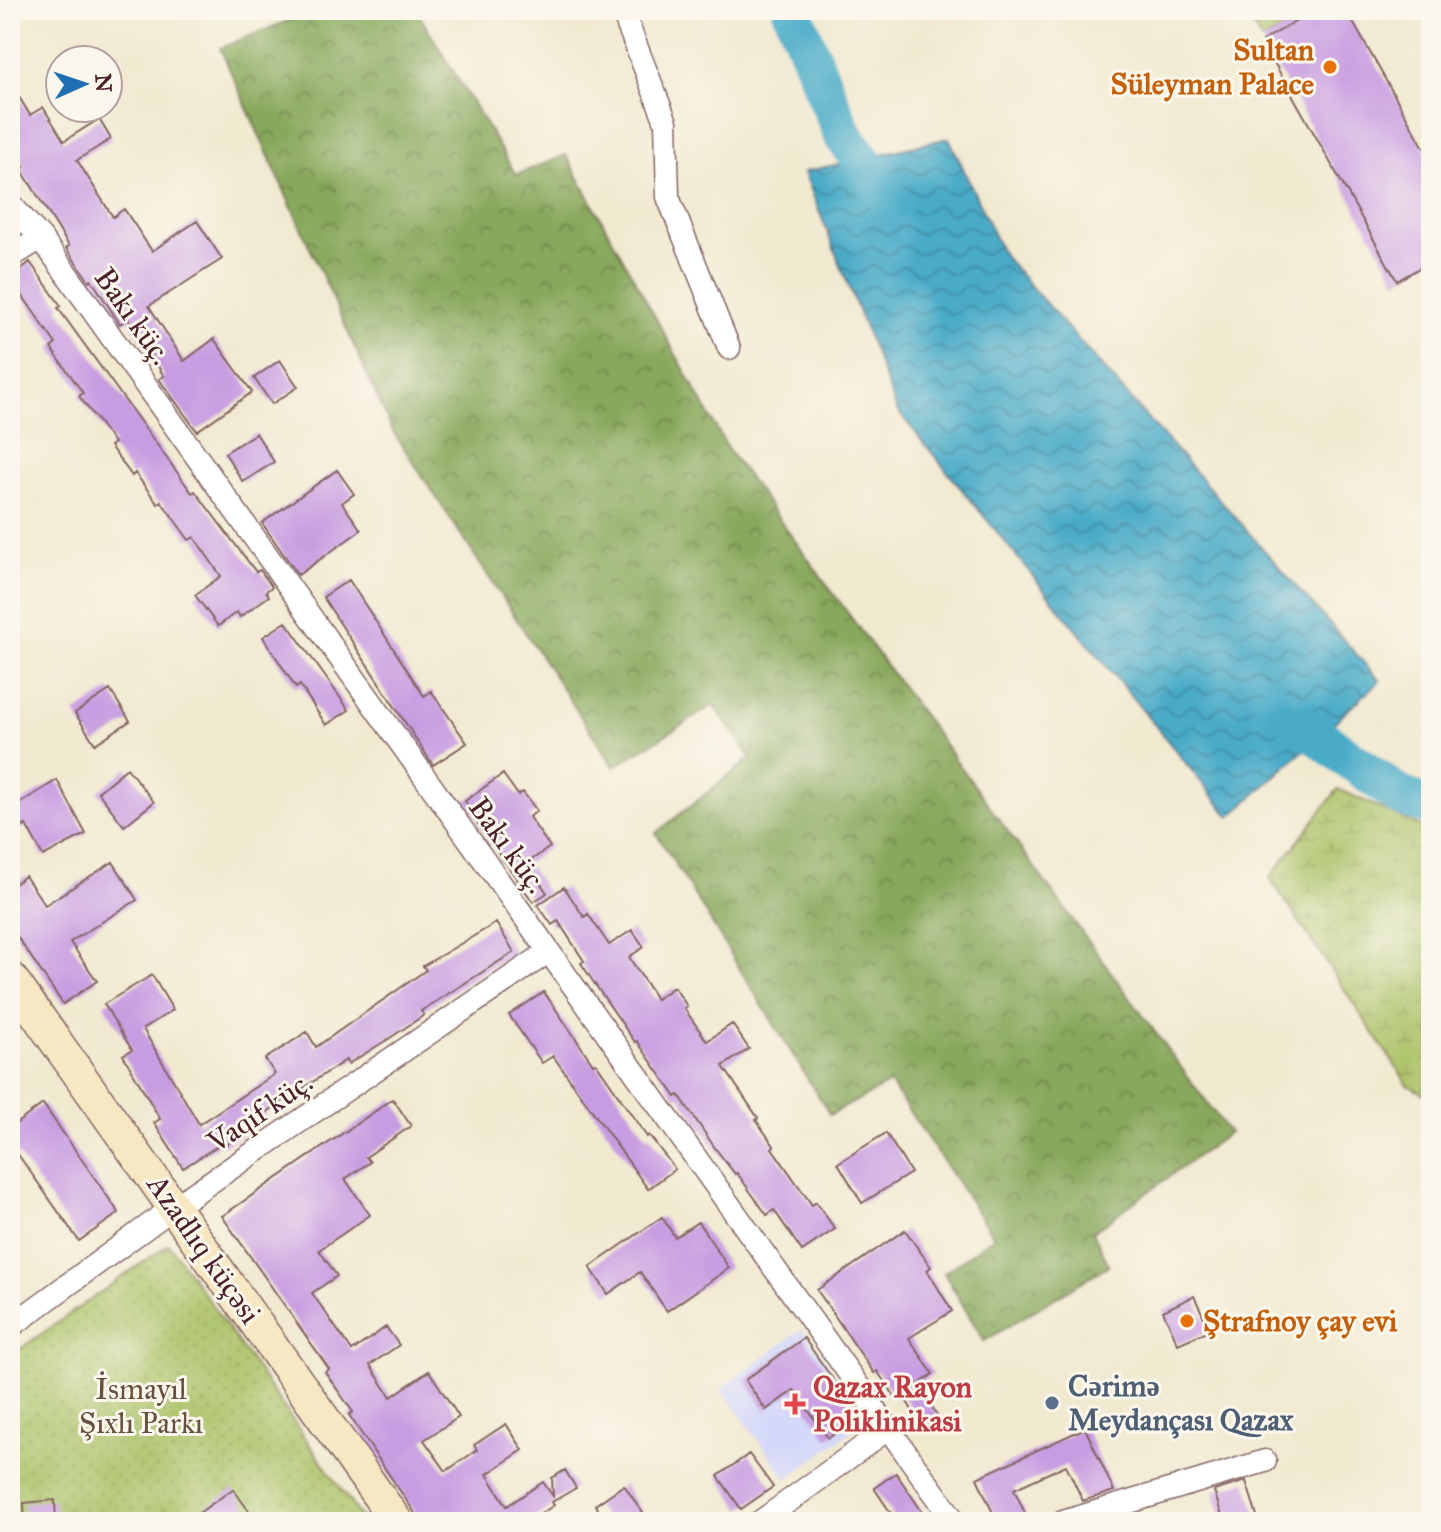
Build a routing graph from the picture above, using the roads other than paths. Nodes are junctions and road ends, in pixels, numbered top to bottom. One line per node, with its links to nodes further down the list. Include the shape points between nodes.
1 (622, 10): 5 (street, via 666,122 668,197)
2 (10, 204): 3 (street, Bakı küç.)
3 (41, 238): 4 (street); 6 (street, Bakı küç.)
4 (10, 257)
5 (729, 348)
6 (548, 952): 8 (street, Vaqif küç.); 10 (street, Bakı küç.)
7 (10, 977): 8 (street, Azadlıq küçəsi)
8 (174, 1207): 9 (street, Vaqif küç.); 12 (street, Azadlıq küçəsi)
9 (10, 1327)
10 (889, 1428): 13 (street); 14 (street, Bakı küç.)
11 (1265, 1461): 15 (street)
12 (397, 1522)
13 (760, 1522)
14 (955, 1522)
15 (1063, 1522)

